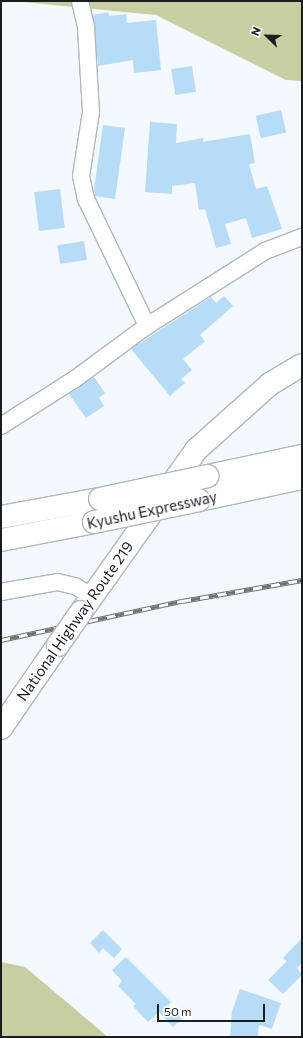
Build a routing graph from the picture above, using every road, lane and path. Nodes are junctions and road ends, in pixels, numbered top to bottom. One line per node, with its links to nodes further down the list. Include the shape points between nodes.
1 (80, 1): 3 (street, via 86,28 91,112 81,176 86,199)
2 (302, 237): 3 (street, via 265,251)
3 (147, 326): 5 (street, via 75,379)
4 (302, 365): 11 (highway, National Highway Route 219, via 270,384 196,450)
5 (1, 426)
6 (302, 456): 8 (highway, Kyushu Expressway, bridge)
7 (302, 478): 9 (highway, Kyushu Expressway, bridge)
8 (1, 517)
9 (1, 540)
10 (1, 592): 11 (street, via 57,582 76,586)
11 (86, 604): 12 (highway, National Highway Route 219, bridge)
12 (1, 728)

